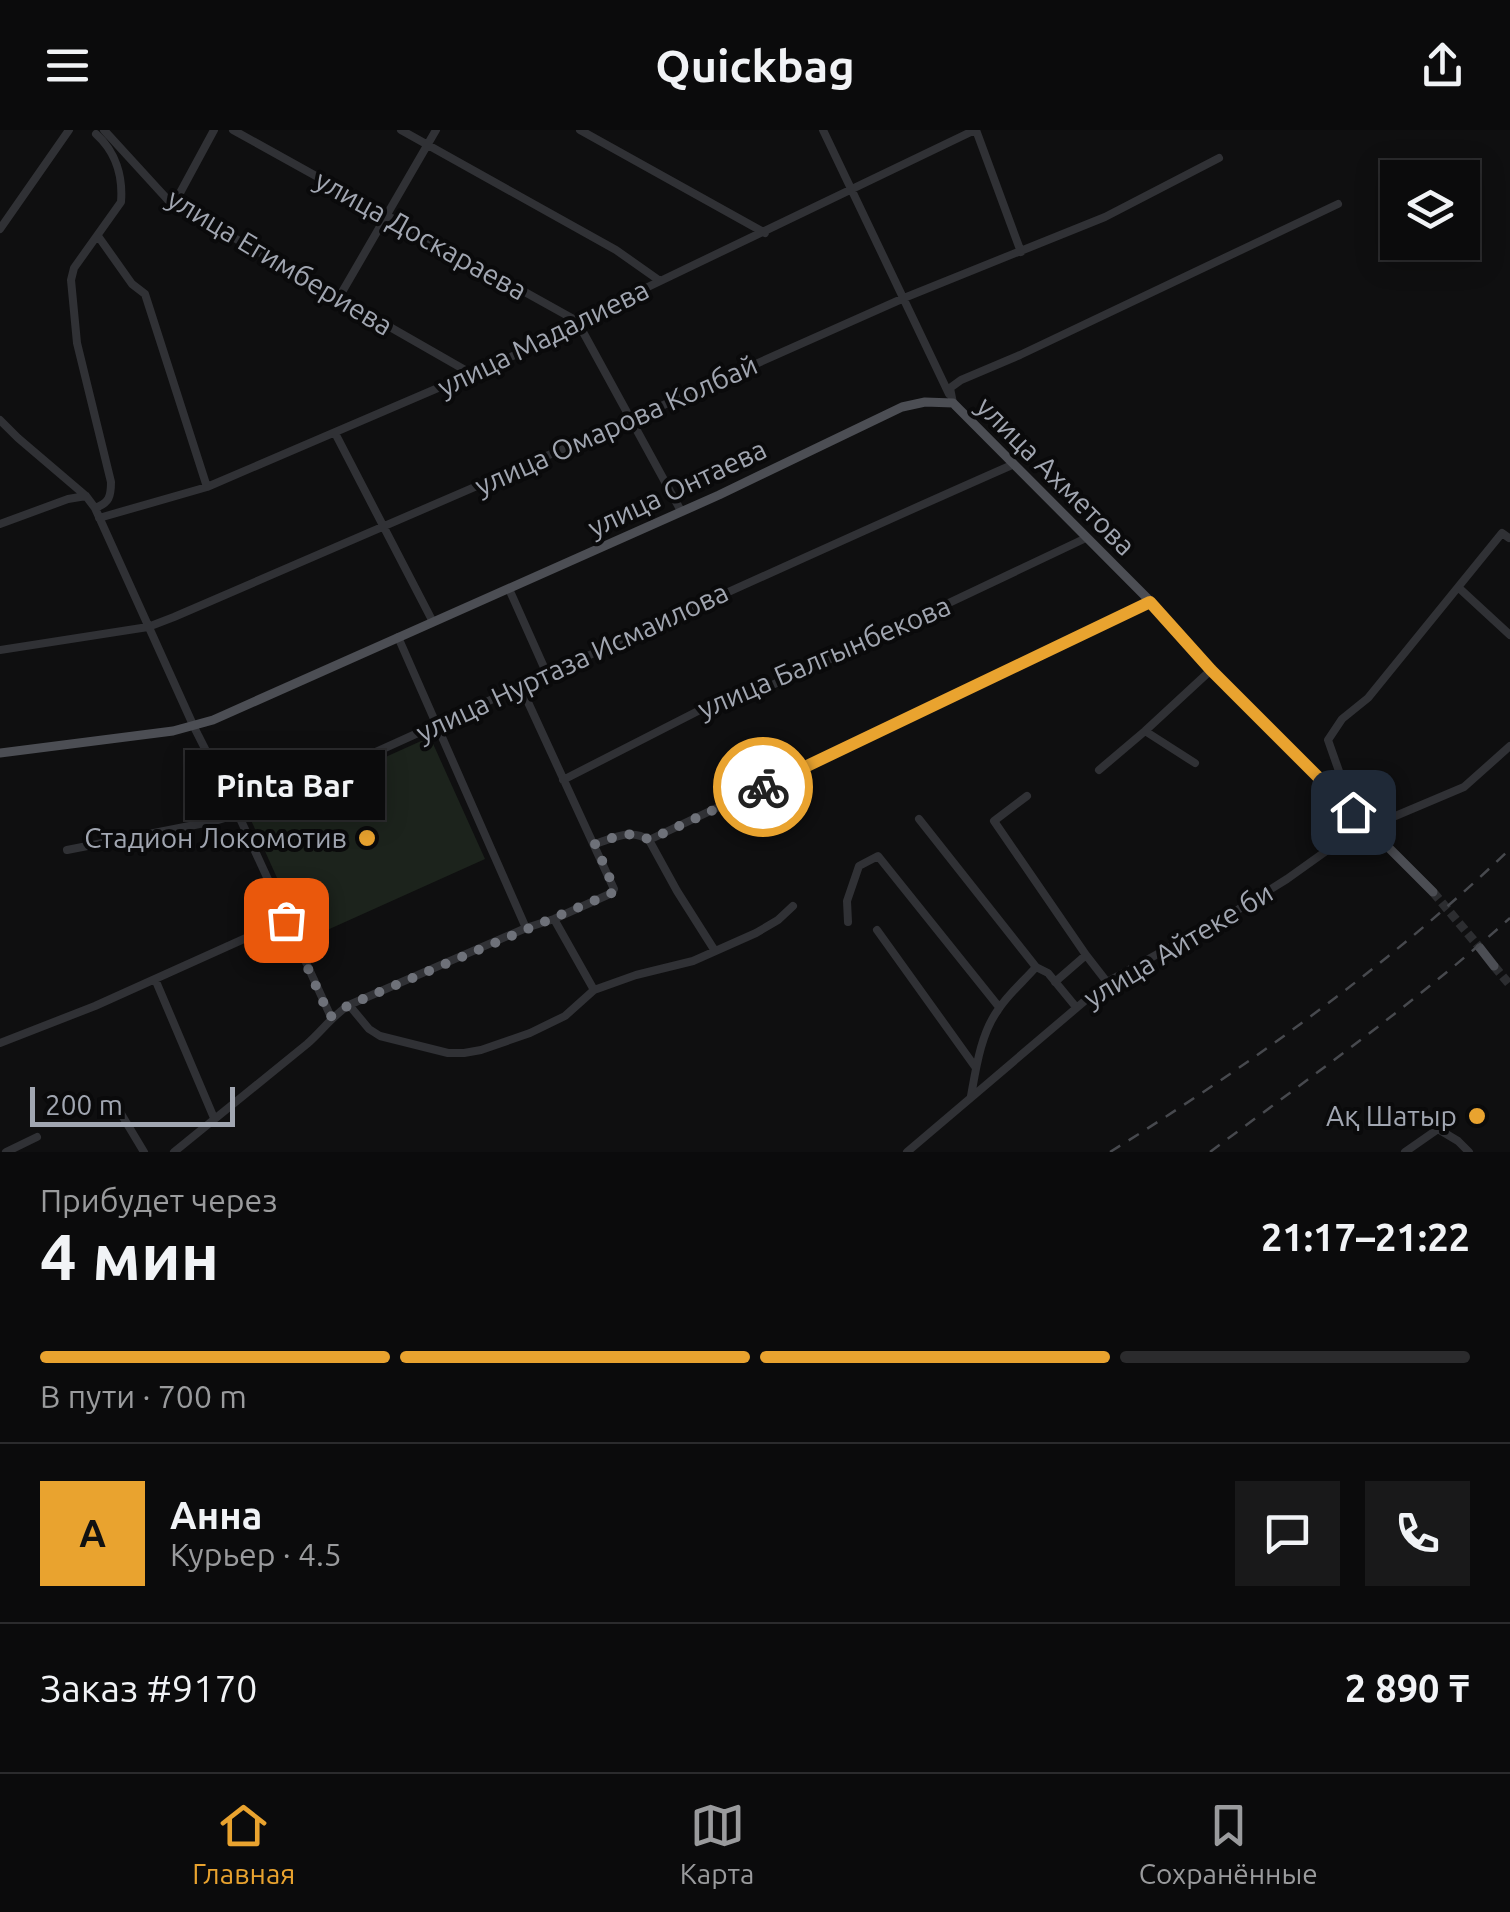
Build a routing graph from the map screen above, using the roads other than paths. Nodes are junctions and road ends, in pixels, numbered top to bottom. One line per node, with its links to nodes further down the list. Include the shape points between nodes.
1 (69, 130): 16 (street)
2 (214, 130): 13 (street)
3 (233, 130): 15 (street, улица Доскараева)
4 (401, 130): 10 (street)
5 (436, 130): 10 (street)
6 (580, 130): 17 (street)
7 (822, 130): 12 (street, улица Ахметова)
8 (975, 130): 12 (street, улица Мадалиева); 19 (street)
9 (95, 132): 13 (street, улица Егимбериева); 18 (street, via 122,178 121,202)
10 (428, 145): 15 (street); 20 (street)
11 (1219, 158): 19 (street, улица Омарова Колбай)
12 (852, 189): 17 (street, улица Мадалиева); 21 (street, улица Ахметова)
13 (174, 204): 22 (street, улица Егимбериева)
14 (1338, 204): 25 (street, via 961,380 950,388)
15 (385, 215): 22 (street); 23 (street, улица Доскараева)
16 (0, 229)
17 (765, 233): 20 (street, улица Мадалиева)
18 (98, 236): 30 (street, via 144,294); 32 (street, via 71,280 77,343 110,482 106,504)
19 (1021, 252): 21 (street, улица Омарова Колбай)
20 (660, 281): 23 (street, улица Мадалиева)
21 (904, 298): 25 (street, улица Ахметова); 26 (street, улица Омарова Колбай)
22 (338, 299): 24 (street, улица Егимбериева)
23 (577, 322): 24 (street, улица Мадалиева); 26 (street)
24 (472, 374): 28 (street, улица Мадалиева)
25 (952, 403): 29 (main road, улица Ахметова); 33 (main road, улица Онтаева, via 902,407)
26 (632, 419): 33 (street); 36 (street, улица Омарова Колбай)
27 (0, 420): 31 (street)
28 (335, 433): 30 (street, улица Мадалиева); 36 (street)
29 (1012, 465): 37 (main road, улица Ахметова); 48 (street, улица Нуртаза Исмаилова)
30 (208, 487): 34 (street, улица Мадалиева)
31 (86, 496): 32 (street); 35 (street)
32 (94, 508): 34 (street)
33 (681, 511): 40 (main road, улица Онтаева)
34 (99, 518): 43 (street)
35 (0, 524)
36 (384, 525): 42 (street); 43 (street, улица Омарова Колбай)
37 (1086, 538): 41 (main road, улица Ахметова); 57 (street, улица Балгынбекова, via 820,664 700,710)
38 (1509, 538): 39 (street, via 1502,533)
39 (1460, 588): 44 (street); 59 (street, via 1328,740)
40 (509, 589): 42 (main road, улица Онтаева); 48 (street)
41 (1150, 602): 47 (main road, улица Ахметова); 63 (street)
42 (433, 622): 45 (main road, улица Онтаева)
43 (148, 627): 46 (street, улица Омарова Колбай); 51 (street)
44 (1510, 635)
45 (398, 637): 50 (street); 51 (main road, улица Онтаева)
46 (0, 650)
47 (1211, 670): 52 (street); 59 (main road, улица Ахметова)
48 (546, 674): 49 (street, улица Нуртаза Исмаилова)
49 (521, 688): 50 (street, улица Нуртаза Исмаилова); 57 (street)
50 (438, 725): 60 (street, улица Нуртаза Исмаилова); 71 (street)
51 (194, 727): 54 (main road, улица Онтаева); 60 (street)
52 (1145, 731): 55 (street); 56 (street)
53 (1510, 746): 62 (street, улица Айтеке би, via 1464,787)
54 (0, 753)
55 (1195, 763)
56 (1100, 770)
57 (563, 780): 64 (street)
58 (1027, 796): 75 (street, via 994,821)
59 (1353, 812): 62 (main road, улица Ахметова)
60 (238, 814): 65 (street, улица Нуртаза Исмаилова); 69 (street)
61 (919, 819): 77 (street)
62 (1365, 826): 66 (main road, улица Ахметова); 80 (street, улица Айтеке би, via 1239,909)
63 (649, 840): 64 (street, via 630,833); 74 (street)
64 (595, 844): 68 (street, via 612,893)
65 (67, 850)
66 (1432, 892)
67 (793, 906): 74 (street)
68 (554, 919): 71 (street); 81 (street)
69 (286, 920): 78 (street); 85 (street)
70 (848, 922): 83 (street, via 846,901 858,866 878,856)
71 (526, 928): 82 (street)
72 (877, 930): 87 (street)
73 (1480, 948): 76 (main road)
74 (715, 951): 81 (street)
75 (1086, 955): 79 (street); 80 (street)
76 (1494, 966)
77 (1036, 967): 79 (street); 83 (street)
78 (154, 979): 86 (street); 90 (street)
79 (1055, 982): 84 (street)
80 (1108, 982): 84 (street, улица Айтеке би)
81 (594, 990): 82 (street, via 547,1025 464,1054 380,1036)
82 (349, 1005): 85 (street)
83 (999, 1007): 87 (street)
84 (1076, 1007): 88 (street, улица Айтеке би)
85 (330, 1017): 90 (street, via 322,1031)
86 (0, 1043)
87 (976, 1068): 88 (street)
88 (971, 1096): 95 (street, улица Айтеке би)
89 (120, 1112): 93 (street)
90 (214, 1118): 94 (street)
91 (36, 1137): 92 (street)
92 (6, 1152)
93 (144, 1152)
94 (174, 1152)
95 (907, 1152)
96 (1405, 1152): 97 (street, via 1438,1129)
97 (1469, 1152)

